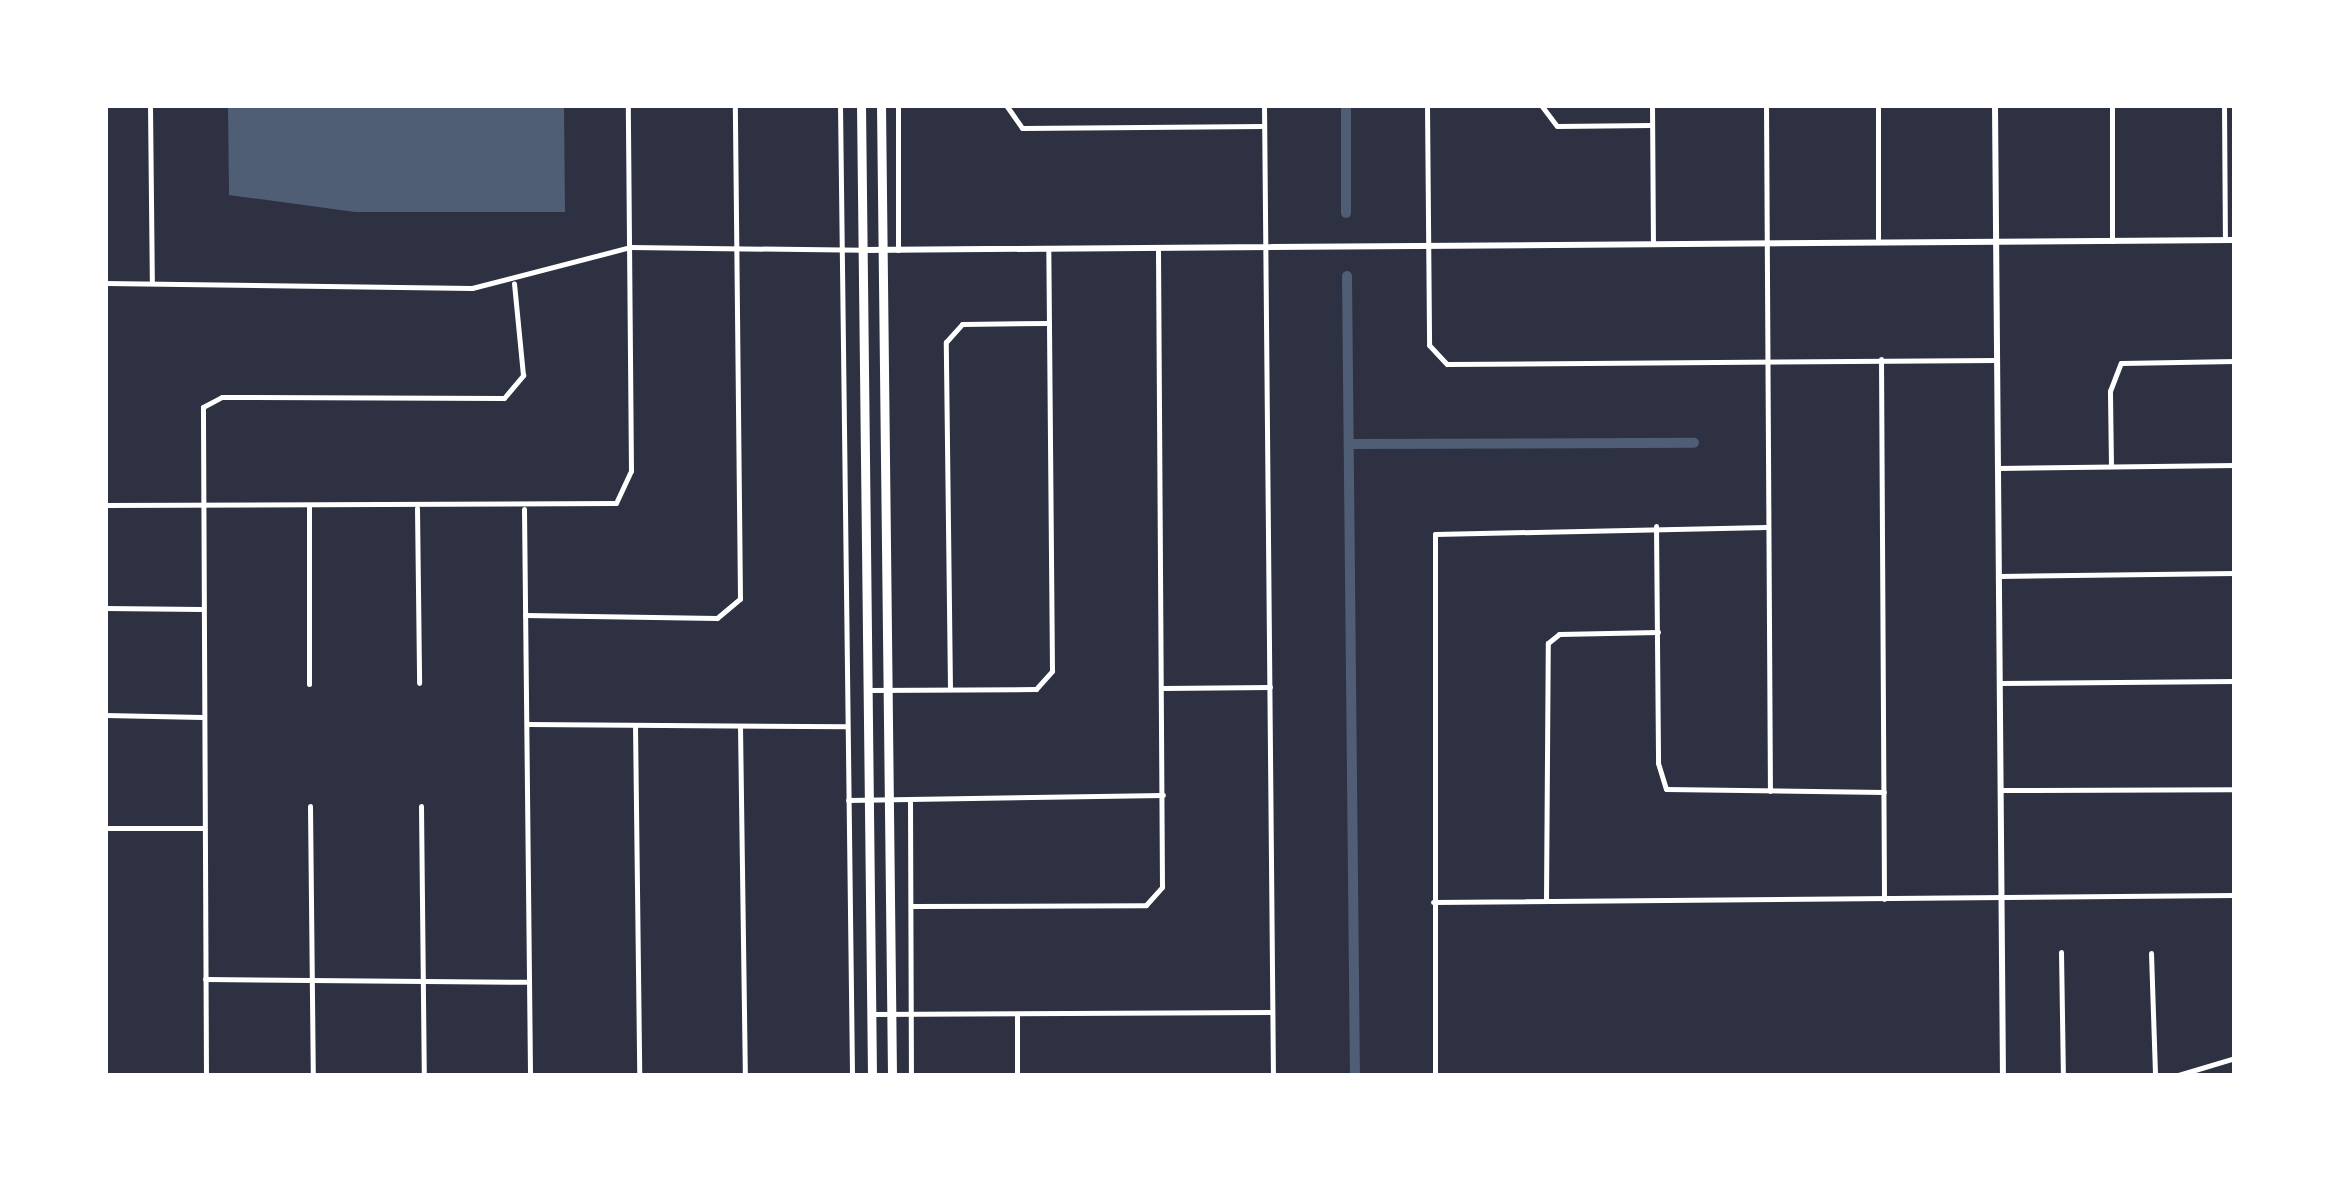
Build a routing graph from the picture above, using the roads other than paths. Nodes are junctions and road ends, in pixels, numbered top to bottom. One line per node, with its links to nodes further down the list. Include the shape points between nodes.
1 (150, 105): 39 (street)
2 (628, 105): 30 (street)
3 (735, 105): 31 (street)
4 (840, 105): 35 (street)
5 (861, 105): 36 (main road)
6 (881, 105): 37 (main road)
7 (898, 105): 38 (street)
8 (1006, 105): 21 (street, via 1012,122)
9 (1264, 105): 21 (street)
10 (1427, 105): 28 (street)
11 (1541, 105): 20 (street, via 1545,118)
12 (1652, 105): 20 (street)
13 (1766, 105): 27 (street)
14 (1878, 105): 25 (street)
15 (1995, 105): 26 (street)
16 (2112, 105): 22 (street)
17 (2224, 105): 18 (street)
18 (2224, 122): 19 (street); 23 (street)
19 (2235, 122)
20 (1652, 125): 29 (street)
21 (1264, 126): 34 (street)
22 (2112, 240): 23 (street); 26 (street)
23 (2225, 240): 24 (street)
24 (2235, 240)
25 (1878, 242): 26 (street); 27 (street)
26 (1996, 242): 45 (street)
27 (1766, 243): 29 (street); 44 (street)
28 (1428, 244): 29 (street); 34 (street); 44 (street, via 1434,357)
29 (1653, 244)
30 (630, 248): 31 (street); 40 (street); 54 (street, via 631,471 616,504)
31 (737, 248): 35 (street); 61 (street, via 740,599 732,612)
32 (1048, 248): 33 (street); 38 (street); 42 (street)
33 (1158, 248): 34 (street); 68 (street)
34 (1265, 248): 67 (street)
35 (842, 250): 36 (street); 77 (street)
36 (863, 250): 37 (street); 70 (main road)
37 (882, 250): 38 (street); 71 (main road)
38 (898, 250)
39 (152, 282): 40 (street); 41 (street)
40 (514, 283): 51 (street, via 524,376 516,391 504,398 222,397 203,407)
41 (105, 284)
42 (1048, 323): 69 (street, via 952,330); 69 (street, via 1046,682)
43 (1881, 359): 44 (street); 45 (street); 81 (street)
44 (1768, 360): 56 (street)
45 (1996, 360): 49 (street)
46 (2235, 361): 47 (street, via 2121,362 2110,392)
47 (2111, 466): 48 (street); 49 (street)
48 (2235, 466)
49 (1998, 468): 58 (street)
50 (105, 505): 51 (street)
51 (200, 506): 52 (street); 60 (street)
52 (309, 507): 53 (street); 65 (street)
53 (417, 508): 54 (street); 66 (street)
54 (524, 509): 61 (street)
55 (1656, 524): 56 (street); 62 (street); 95 (street, via 1435,534)
56 (1767, 527): 80 (street)
57 (2235, 573): 58 (street)
58 (1998, 576): 64 (street)
59 (105, 608): 60 (street)
60 (201, 609): 73 (street)
61 (525, 615): 74 (street)
62 (1658, 632): 80 (street, via 1658,763 1666,788); 93 (street, via 1559,634 1548,642)
63 (2235, 681): 64 (street)
64 (1999, 683): 79 (street)
65 (310, 684)
66 (420, 684)
67 (1270, 687): 68 (street); 103 (street)
68 (1163, 688): 82 (street)
69 (950, 689): 71 (street)
70 (868, 690): 71 (street); 84 (main road)
71 (887, 690): 85 (main road)
72 (105, 715): 73 (street)
73 (202, 717): 90 (street)
74 (527, 724): 75 (street); 102 (street)
75 (635, 725): 76 (street); 113 (street)
76 (740, 726): 77 (street); 114 (street)
77 (847, 726): 83 (street)
78 (2235, 789): 79 (street)
79 (2000, 790): 92 (street)
80 (1770, 791): 81 (street)
81 (1884, 792): 94 (street)
82 (1163, 795): 86 (street); 96 (street, via 1162,888 1146,905)
83 (848, 800): 84 (street); 115 (street)
84 (868, 800): 85 (street); 104 (main road)
85 (888, 800): 86 (street); 105 (main road)
86 (910, 800): 96 (street)
87 (310, 806): 100 (street)
88 (421, 806): 101 (street)
89 (105, 828): 90 (street)
90 (204, 828): 99 (street)
91 (2235, 896): 92 (street)
92 (2001, 898): 94 (street); 122 (street)
93 (1546, 900): 94 (street); 95 (street)
94 (1884, 900)
95 (1432, 902): 121 (street)
96 (911, 906): 106 (street)
97 (2061, 952): 123 (street)
98 (2151, 953): 124 (street)
99 (205, 979): 100 (street); 109 (street)
100 (311, 980): 101 (street); 110 (street)
101 (423, 981): 102 (street); 111 (street)
102 (529, 982): 112 (street)
103 (1272, 1012): 107 (street); 120 (street)
104 (871, 1014): 105 (street); 116 (main road)
105 (891, 1014): 106 (street); 117 (main road)
106 (910, 1014): 107 (street); 118 (street)
107 (1017, 1014): 119 (street)
108 (2235, 1058): 125 (street)
109 (206, 1076)
110 (312, 1076)
111 (424, 1076)
112 (530, 1076)
113 (638, 1076)
114 (745, 1076)
115 (852, 1076)
116 (872, 1076)
117 (892, 1076)
118 (911, 1076)
119 (1018, 1076)
120 (1273, 1076)
121 (1436, 1076)
122 (2002, 1076)
123 (2062, 1076)
124 (2156, 1076)
125 (2175, 1076)

